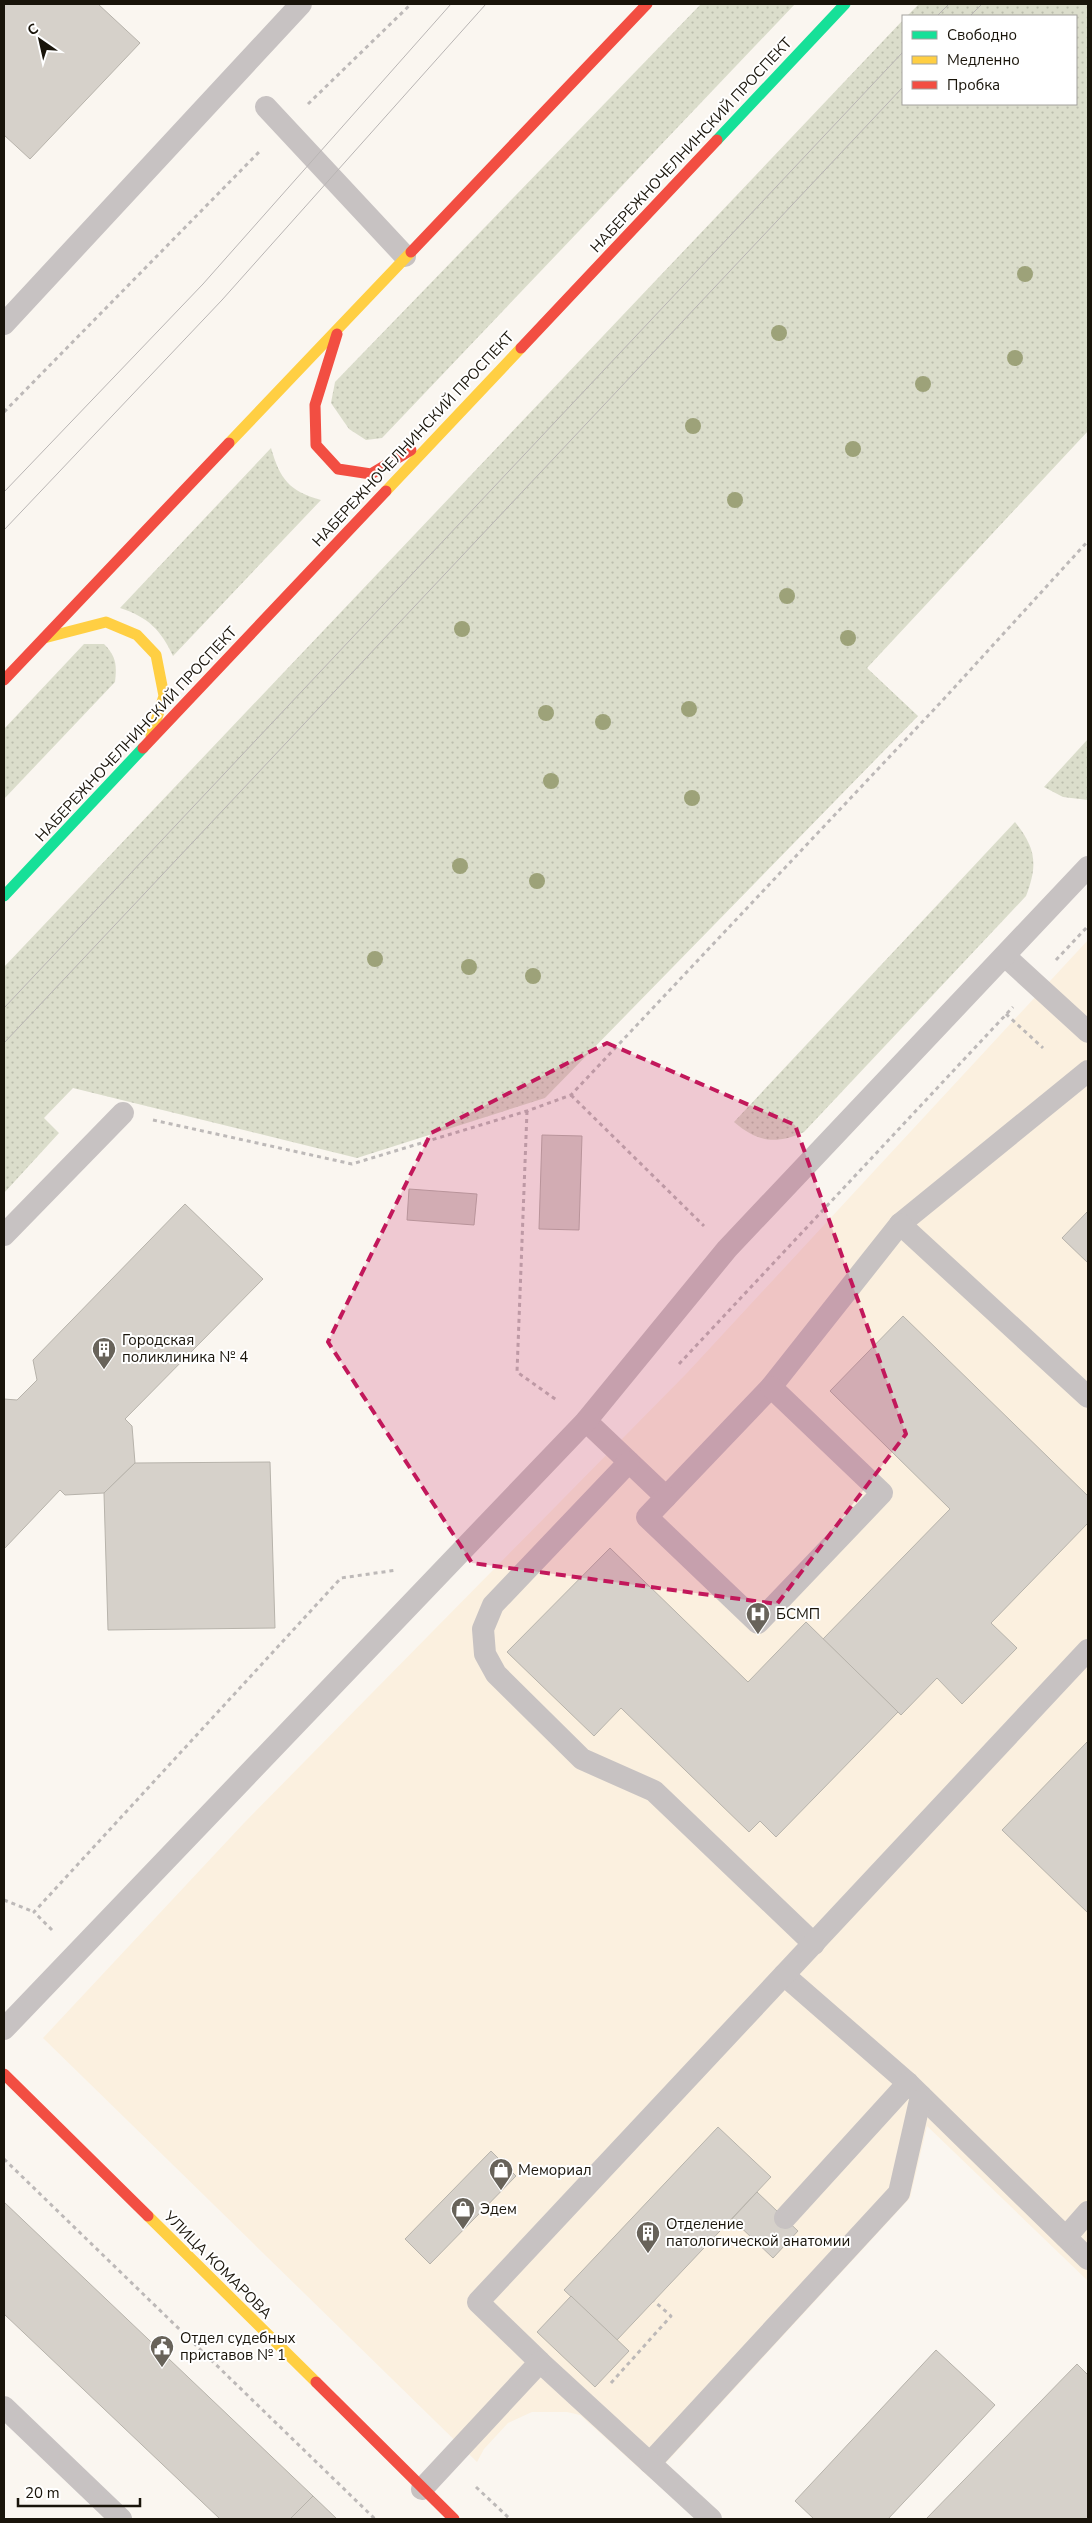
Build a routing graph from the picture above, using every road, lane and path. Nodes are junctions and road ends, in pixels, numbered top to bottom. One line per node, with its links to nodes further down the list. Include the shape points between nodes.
1 (301, 4): 8 (lane)
2 (411, 4): 6 (path)
3 (647, 4): 7 (main road)
4 (845, 4): 11 (main road, НАБЕРЕЖНОЧЕЛНИНСКИЙ ПРОСПЕКТ)
5 (266, 107): 6 (lane)
6 (284, 127): 7 (lane); 10 (path)
7 (405, 256): 9 (main road)
8 (4, 324)
9 (339, 327): 11 (main road, via 315,405 316,446 338,469 371,474); 13 (main road)
10 (4, 412)
11 (437, 436): 15 (main road, НАБЕРЕЖНОЧЕЛНИНСКИЙ ПРОСПЕКТ)
12 (1088, 540): 23 (path, via 942,701)
13 (44, 638): 14 (main road); 15 (main road, via 106,622 137,634 156,655 164,696)
14 (4, 680)
15 (149, 742): 17 (main road, НАБЕРЕЖНОЧЕЛНИНСКИЙ ПРОСПЕКТ)
16 (1088, 867): 18 (lane)
17 (4, 896)
18 (1005, 956): 20 (lane); 28 (lane)
19 (1006, 1014): 21 (path)
20 (1088, 1032)
21 (1043, 1048)
22 (1088, 1071): 26 (lane)
23 (571, 1095): 24 (path); 28 (path)
24 (527, 1111): 25 (path, via 352,1164); 32 (path, via 517,1372)
25 (122, 1113): 27 (lane)
26 (900, 1224): 30 (lane); 31 (lane)
27 (4, 1235)
28 (727, 1249): 29 (path); 32 (lane)
29 (759, 1279)
30 (771, 1387): 34 (lane); 34 (lane, via 882,1493 758,1623 646,1517)
31 (1088, 1397)
32 (586, 1421): 33 (lane); 35 (lane)
33 (629, 1462): 34 (lane); 39 (lane, via 493,1605 483,1629 485,1654 496,1674 582,1759 654,1791)
34 (666, 1497)
35 (450, 1563): 38 (path, via 340,1578); 40 (lane)
36 (1088, 1650): 39 (lane)
37 (4, 1900): 38 (path)
38 (34, 1912): 40 (path)
39 (814, 1944): 41 (lane)
40 (76, 1954): 42 (lane)
41 (784, 1975): 44 (lane); 51 (lane, via 478,2302)
42 (4, 2029)
43 (4, 2074): 55 (main road, УЛИЦА КОМАРОВА)
44 (915, 2090): 47 (lane); 48 (lane); 54 (lane, via 900,2193)
45 (4, 2159): 57 (path)
46 (1088, 2212): 48 (lane)
47 (785, 2218)
48 (1066, 2237): 49 (lane)
49 (1088, 2259)
50 (654, 2301): 53 (path, via 671,2316)
51 (540, 2362): 53 (lane); 55 (lane)
52 (4, 2407): 56 (lane)
53 (588, 2407): 54 (lane)
54 (650, 2463): 59 (lane)
55 (422, 2489): 58 (main road, УЛИЦА КОМАРОВА)
56 (121, 2519)
57 (375, 2519)
58 (454, 2519)
59 (711, 2519)

